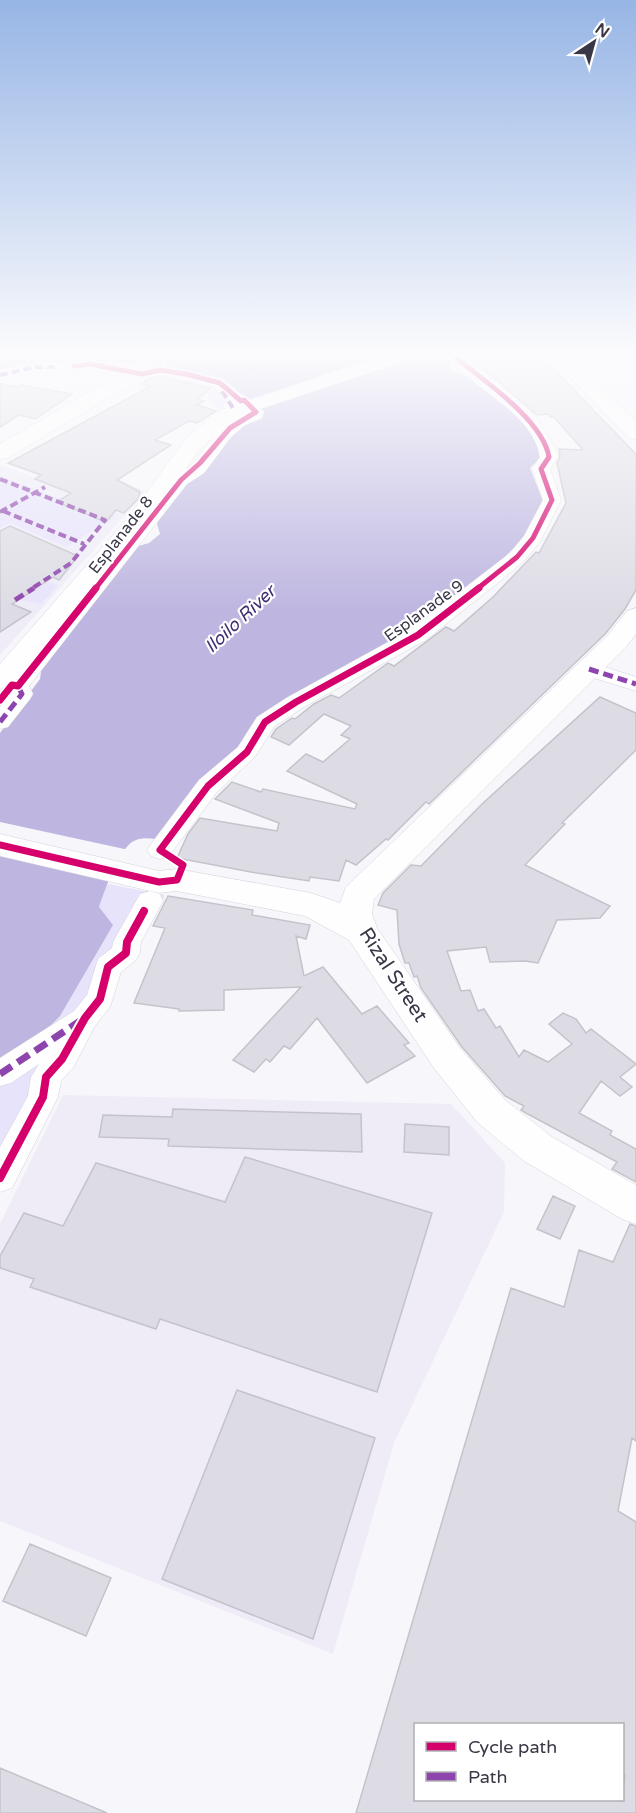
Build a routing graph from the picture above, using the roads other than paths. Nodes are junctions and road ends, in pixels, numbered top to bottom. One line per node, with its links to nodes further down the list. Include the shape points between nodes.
1 (18, 442): 5 (main road)
2 (195, 442): 8 (main road, via 137,522)
3 (218, 442): 10 (street, Esplanade 8, via 198,469 181,480 18,686 22,694)
4 (541, 442): 13 (street, Esplanade 9, via 549,457 541,469 552,500 533,538 517,557 418,635 265,723 247,752 208,786)
5 (0, 453)
6 (636, 616): 7 (main road)
7 (589, 669): 9 (street); 14 (main road)
8 (0, 681)
9 (636, 684)
10 (0, 722)
11 (0, 830): 13 (main road)
12 (0, 846): 13 (main road)
13 (162, 876): 14 (main road, via 329,912); 15 (street, via 127,942 126,953 108,967 100,999)
14 (360, 913): 18 (main road, Rizal Street, via 447,1058 491,1111 538,1149)
15 (85, 1018): 16 (street); 17 (street, via 62,1059 46,1077 43,1097)
16 (0, 1074)
17 (0, 1179)
18 (636, 1206)

